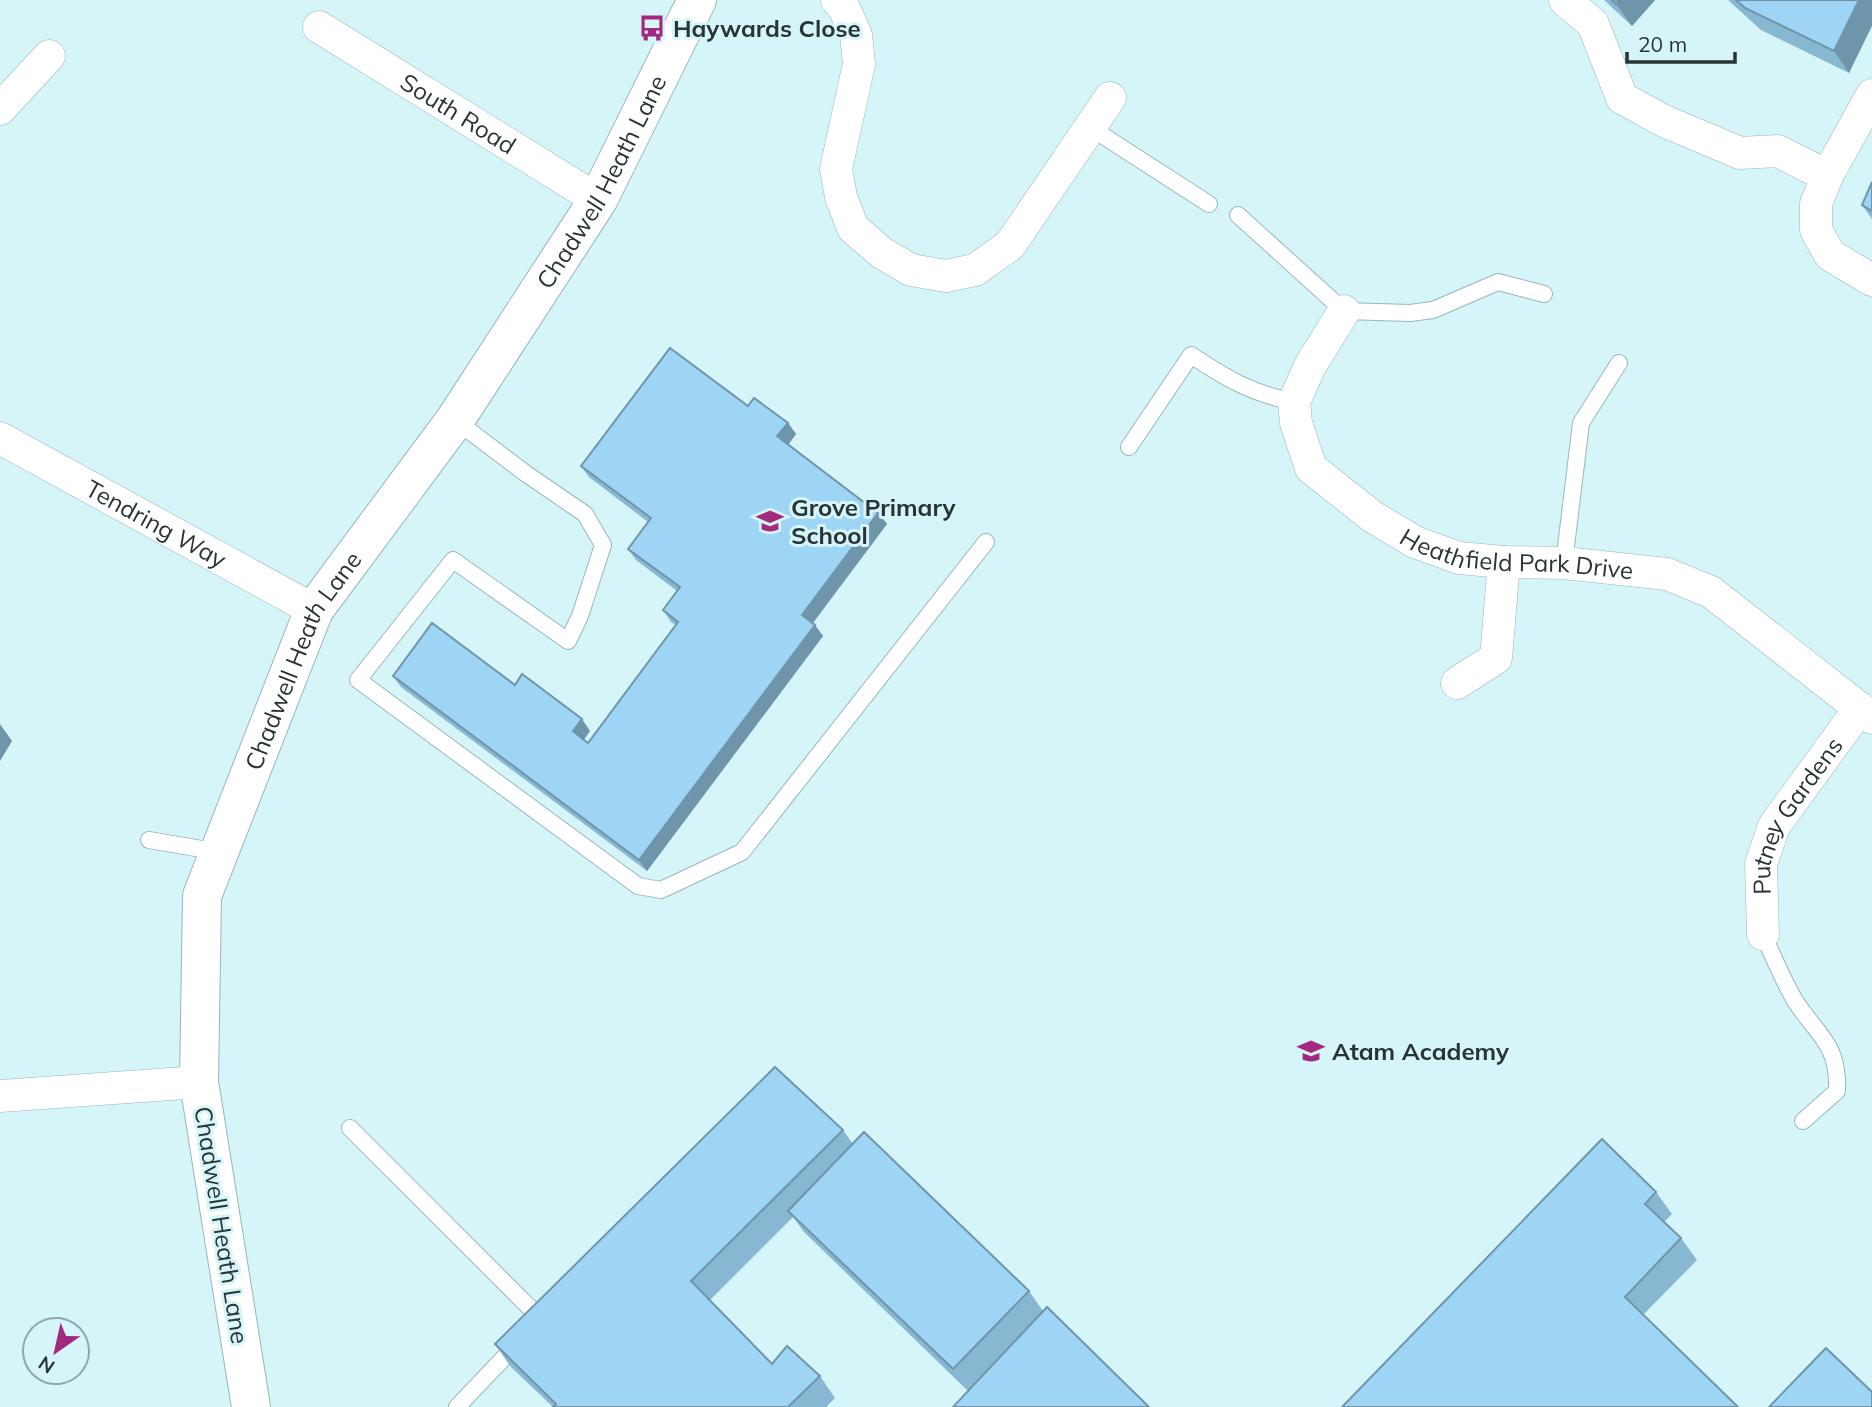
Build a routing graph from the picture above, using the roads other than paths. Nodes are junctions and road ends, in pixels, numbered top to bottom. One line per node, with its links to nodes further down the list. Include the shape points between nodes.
1 (698, 0): 11 (street, Chadwell Heath Lane)
2 (837, 0): 9 (street, via 856,35 859,64 836,169 841,197 853,228 911,270 946,276 975,270 1010,244)
3 (1564, 0): 10 (street, via 1593,24 1622,98 1741,153 1777,151)
4 (319, 27): 11 (street, South Road)
5 (49, 56): 8 (street)
6 (1872, 95): 10 (street)
7 (1110, 98): 9 (street)
8 (0, 109)
9 (1091, 128): 12 (lane)
10 (1827, 176): 14 (street, via 1816,204 1816,230 1830,255)
11 (598, 200): 19 (street, Chadwell Heath Lane)
12 (1209, 204)
13 (1238, 215): 16 (lane)
14 (1872, 279)
15 (1544, 294): 16 (lane, via 1498,282 1433,310)
16 (1344, 311): 18 (street)
17 (1619, 363): 24 (lane, via 1581,423)
18 (1294, 402): 21 (lane, via 1238,385 1191,355); 23 (street, Heathfield Park Drive, via 1311,468 1373,517 1415,542 1459,558)
19 (455, 420): 22 (lane, via 586,514 603,545 580,616 568,641 453,560 358,680 638,886 661,890 742,852); 25 (street, Chadwell Heath Lane)
20 (0, 438): 25 (street, Tendring Way)
21 (1129, 447)
22 (986, 542)
23 (1504, 562): 24 (street, Heathfield Park Drive); 26 (street, via 1496,658)
24 (1564, 563): 27 (street, Heathfield Park Drive, via 1667,575 1712,592)
25 (314, 610): 29 (street, Chadwell Heath Lane)
26 (1457, 683)
27 (1866, 713): 30 (street, Putney Gardens, via 1774,826 1761,864)
28 (149, 840): 29 (lane)
29 (219, 852): 31 (street, Chadwell Heath Lane, via 202,896)
30 (1763, 934): 33 (lane, via 1795,1000 1828,1044 1838,1074 1837,1091)
31 (199, 1082): 32 (street); 35 (street, Chadwell Heath Lane)
32 (0, 1096)
33 (1804, 1121)
34 (350, 1128): 36 (lane, via 541,1319)
35 (251, 1407)
36 (457, 1407)

